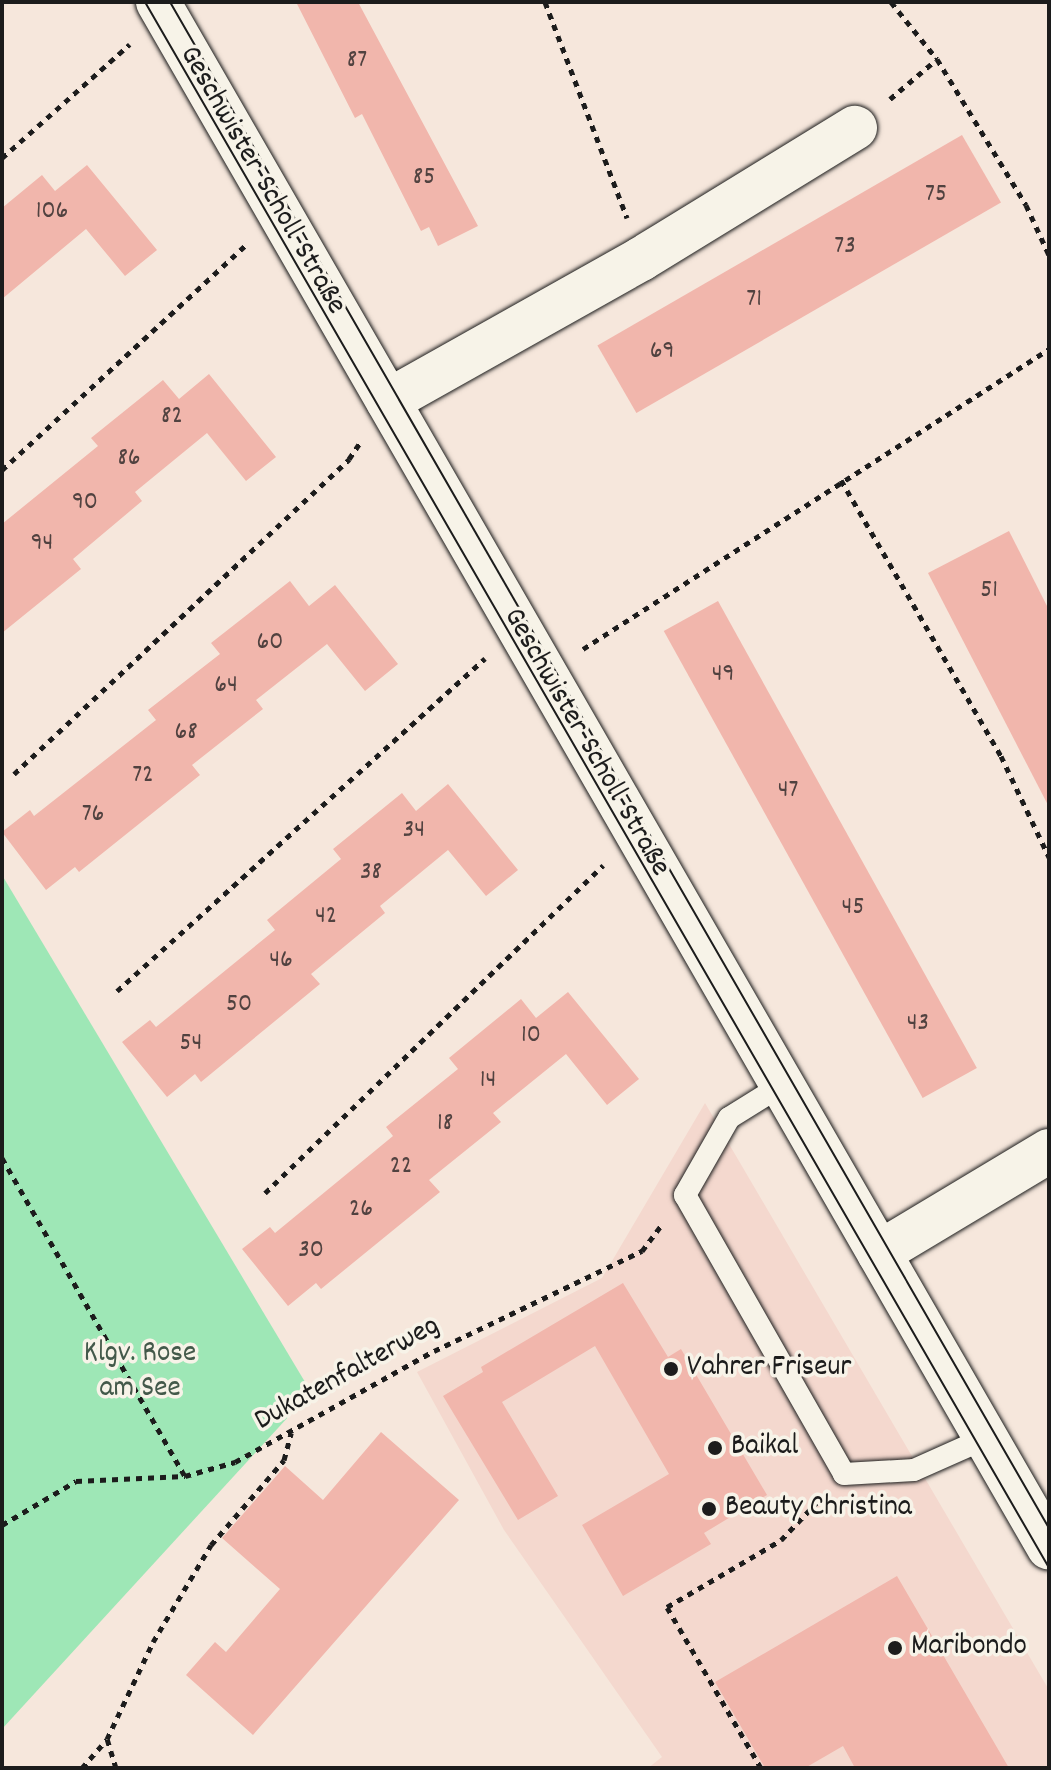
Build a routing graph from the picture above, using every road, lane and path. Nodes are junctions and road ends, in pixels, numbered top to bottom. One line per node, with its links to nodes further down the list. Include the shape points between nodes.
1 (158, 2): 8 (street, Geschwister-Scholl-Straße)
2 (545, 2): 10 (path)
3 (891, 2): 5 (path)
4 (135, 38): 7 (path)
5 (937, 59): 6 (path); 9 (path, via 1026,205)
6 (855, 128): 10 (street)
7 (2, 158)
8 (279, 211): 12 (street, Geschwister-Scholl-Straße); 13 (path)
9 (1049, 255)
10 (641, 259): 12 (street)
11 (1049, 349): 14 (path)
12 (388, 401): 15 (street, Geschwister-Scholl-Straße); 17 (path, via 349,459)
13 (2, 470)
14 (841, 480): 16 (path); 18 (path, via 1001,756)
15 (518, 628): 20 (path); 21 (street, Geschwister-Scholl-Straße)
16 (580, 651)
17 (14, 774)
18 (1049, 857)
19 (610, 858): 24 (path)
20 (117, 991)
21 (782, 1085): 25 (lane, via 729,1118); 26 (street, Geschwister-Scholl-Straße)
22 (1049, 1151): 26 (street)
23 (2, 1158): 30 (path)
24 (265, 1193)
25 (685, 1195): 27 (path, Dukatenfalterweg, via 642,1251 434,1351); 29 (lane)
26 (879, 1253): 28 (street, Geschwister-Scholl-Straße)
27 (291, 1433): 30 (path, Dukatenfalterweg, via 235,1462); 33 (path, via 284,1460 203,1557 153,1642)
28 (986, 1438): 29 (lane, via 914,1470); 32 (street, Geschwister-Scholl-Straße)
29 (844, 1474): 36 (path, via 781,1540 667,1607)
30 (185, 1476): 31 (path, Dukatenfalterweg, via 76,1481)
31 (2, 1525)
32 (1049, 1548)
33 (107, 1739): 34 (path); 35 (path)
34 (82, 1768)
35 (116, 1768)
36 (761, 1768)

